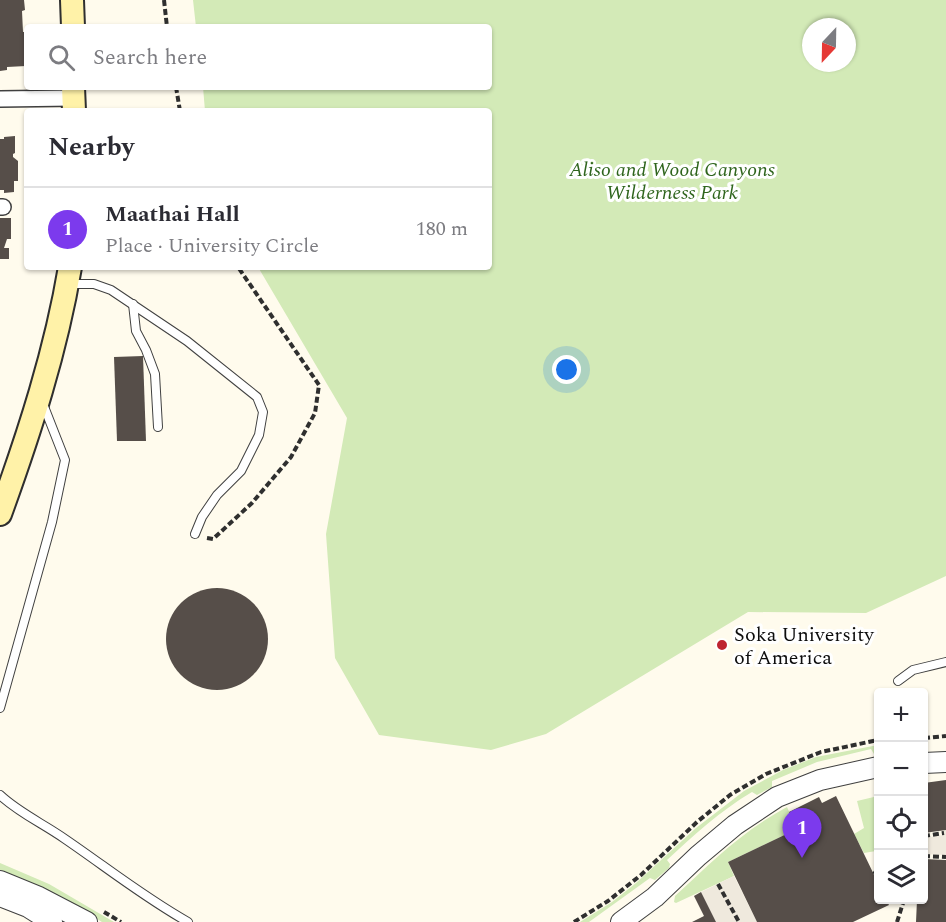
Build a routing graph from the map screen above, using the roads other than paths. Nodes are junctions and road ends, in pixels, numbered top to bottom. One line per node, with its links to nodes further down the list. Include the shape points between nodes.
1 (72, 0): 2 (main road)
2 (73, 24)
3 (0, 99): 4 (street)
4 (74, 99)
5 (69, 276): 6 (lane, via 111,290); 7 (main road)
6 (133, 304): 8 (lane, via 135,331 155,374); 10 (lane, via 187,340 257,397 263,412 259,435 241,471 217,495)
7 (39, 394): 9 (main road); 13 (lane, via 65,460 52,522)
8 (158, 427)
9 (0, 514)
10 (195, 534)
11 (946, 662): 12 (lane, via 913,670)
12 (898, 681)
13 (0, 708)
14 (946, 762): 15 (street)
15 (928, 763)
16 (874, 768): 23 (street, via 820,780 777,797 735,825 656,897)
17 (0, 795): 22 (lane)
18 (0, 881): 21 (street)
19 (0, 896): 20 (street)
20 (52, 922)
21 (87, 922)
22 (188, 922)
23 (621, 922)

